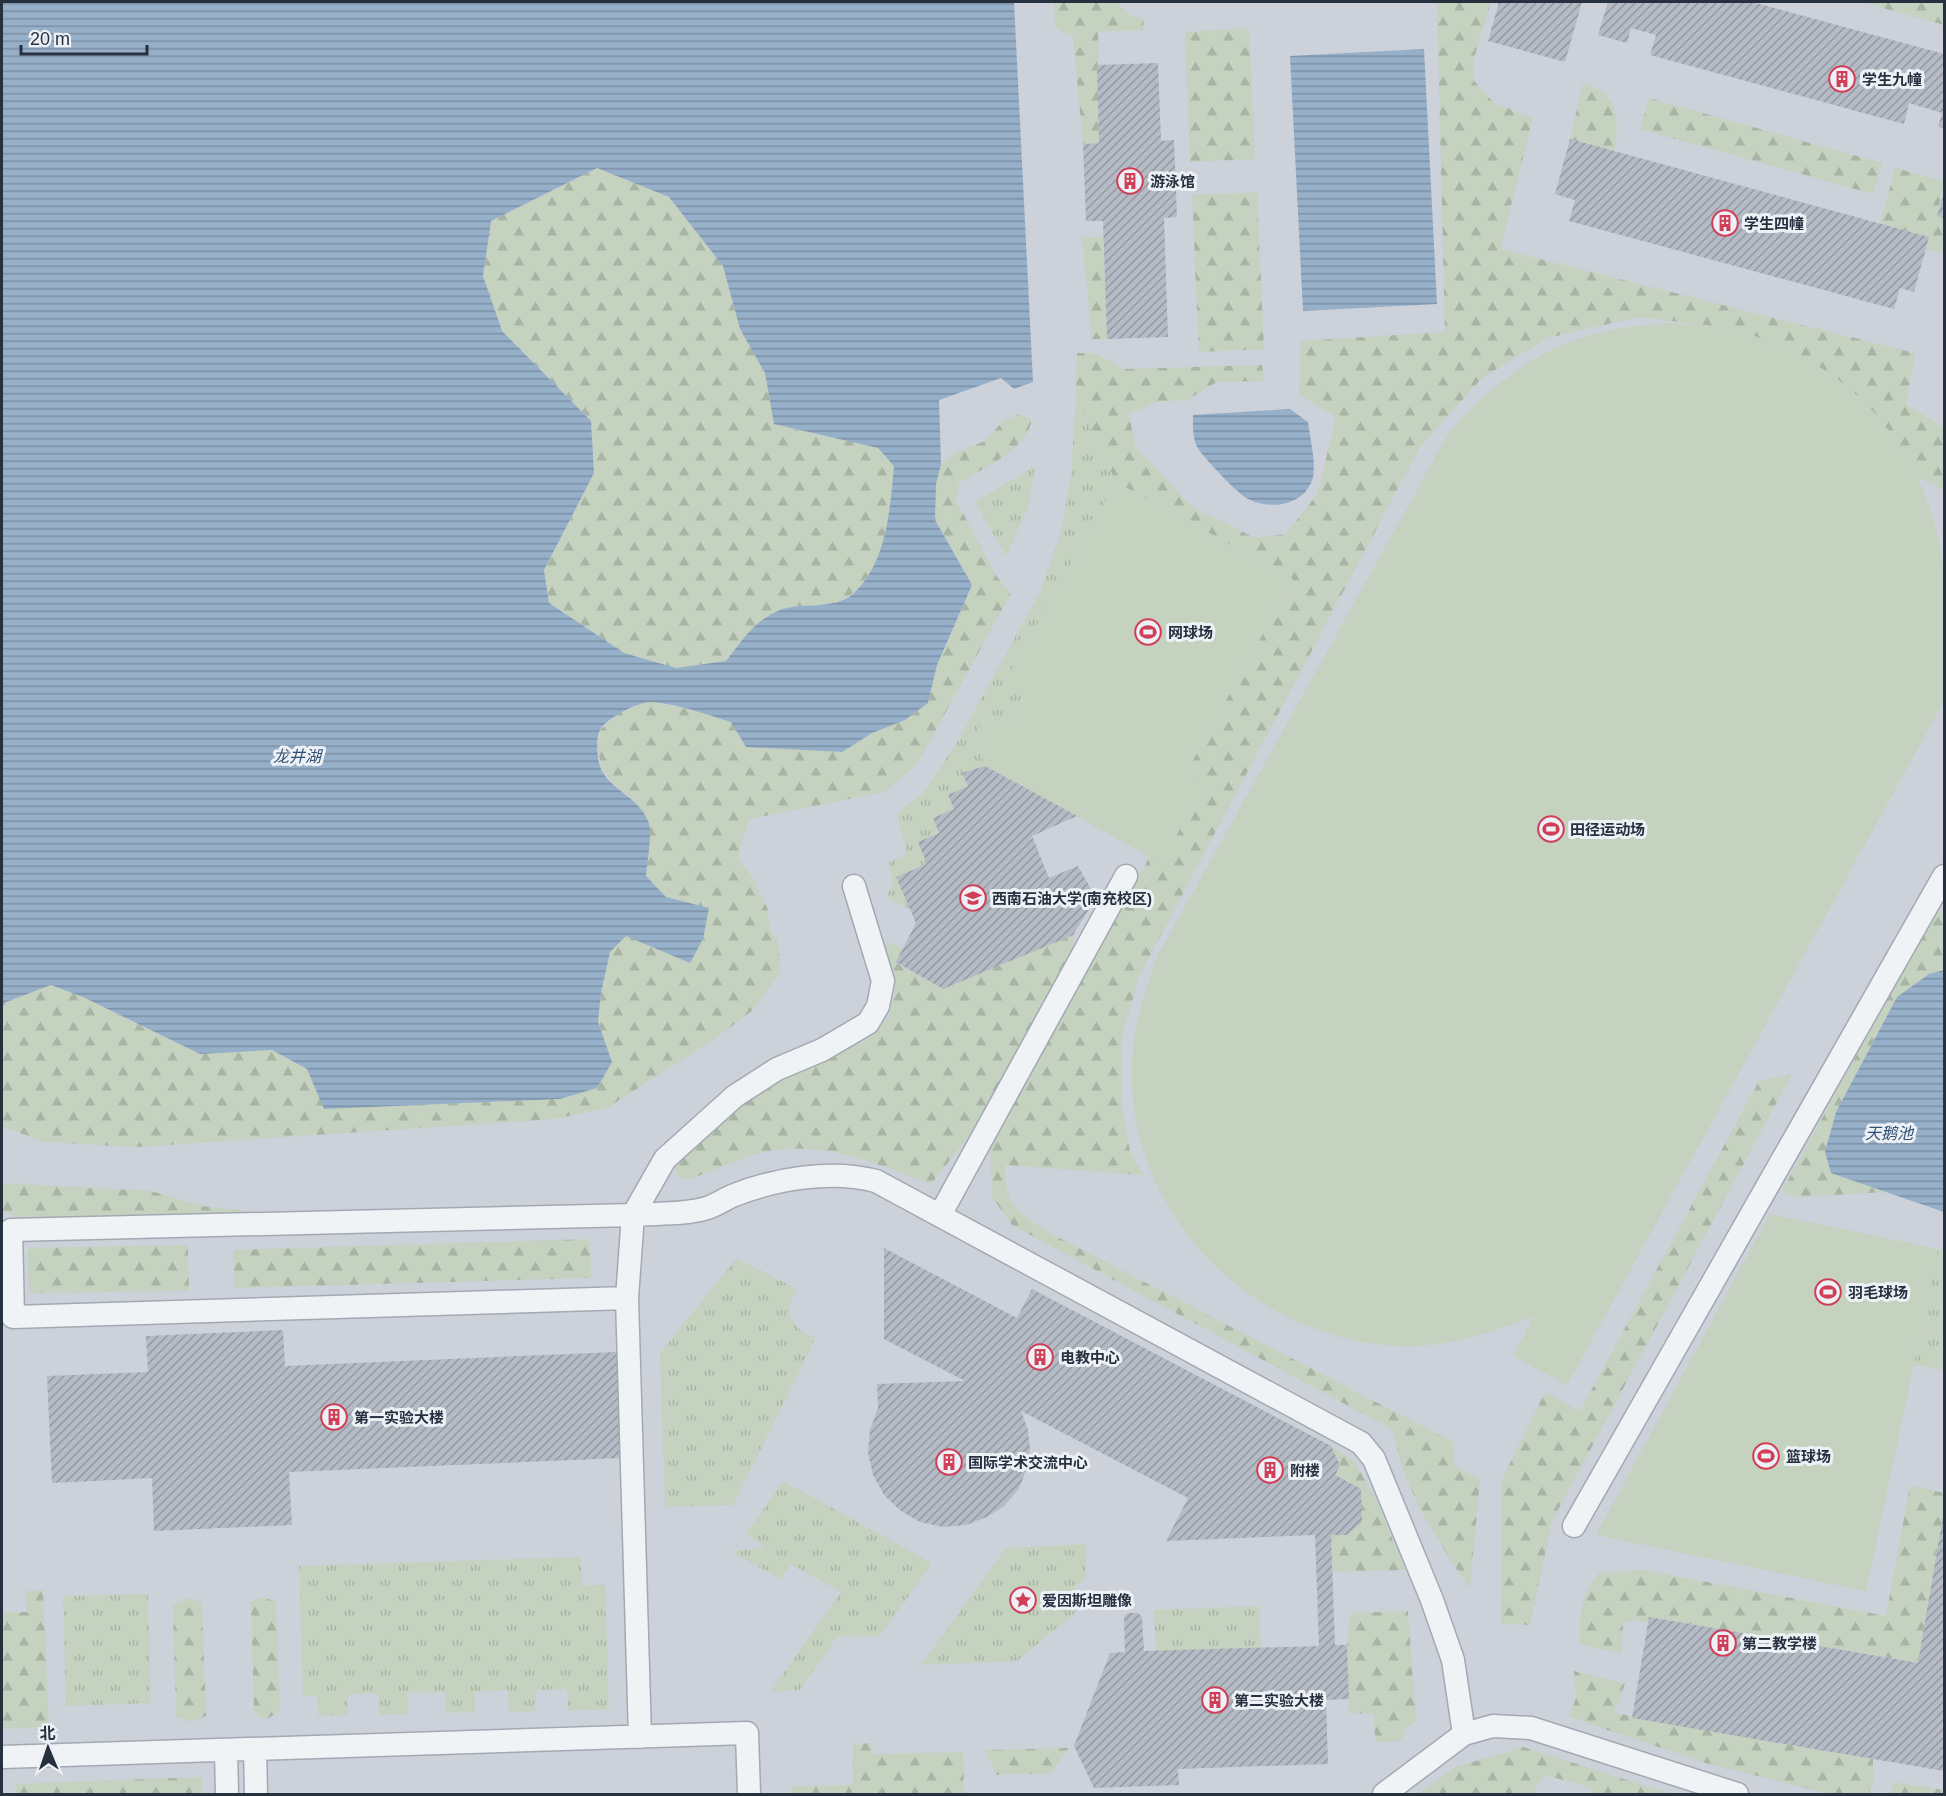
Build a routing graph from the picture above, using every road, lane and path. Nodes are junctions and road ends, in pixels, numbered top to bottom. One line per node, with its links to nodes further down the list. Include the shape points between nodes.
1 (1126, 876): 5 (lane)
2 (1942, 884): 7 (lane)
3 (854, 886): 4 (lane, via 883,981 878,1006 868,1023 822,1050 777,1069 735,1096 664,1159)
4 (633, 1215): 5 (lane, via 706,1209 772,1184 838,1176 876,1180); 6 (lane); 6 (lane, via 11,1230 13,1317)
5 (940, 1215): 8 (lane, via 1361,1443 1374,1459 1432,1600 1453,1660)
6 (627, 1298): 9 (lane)
7 (1574, 1526)
8 (1464, 1734): 16 (lane); 17 (lane, via 1493,1726 1531,1728)
9 (640, 1737): 10 (lane); 15 (lane, via 747,1733)
10 (255, 1749): 11 (lane); 14 (lane)
11 (226, 1750): 12 (lane); 13 (lane)
12 (2, 1757)
13 (227, 1794)
14 (256, 1794)
15 (749, 1794)
16 (1384, 1794)
17 (1737, 1794)

